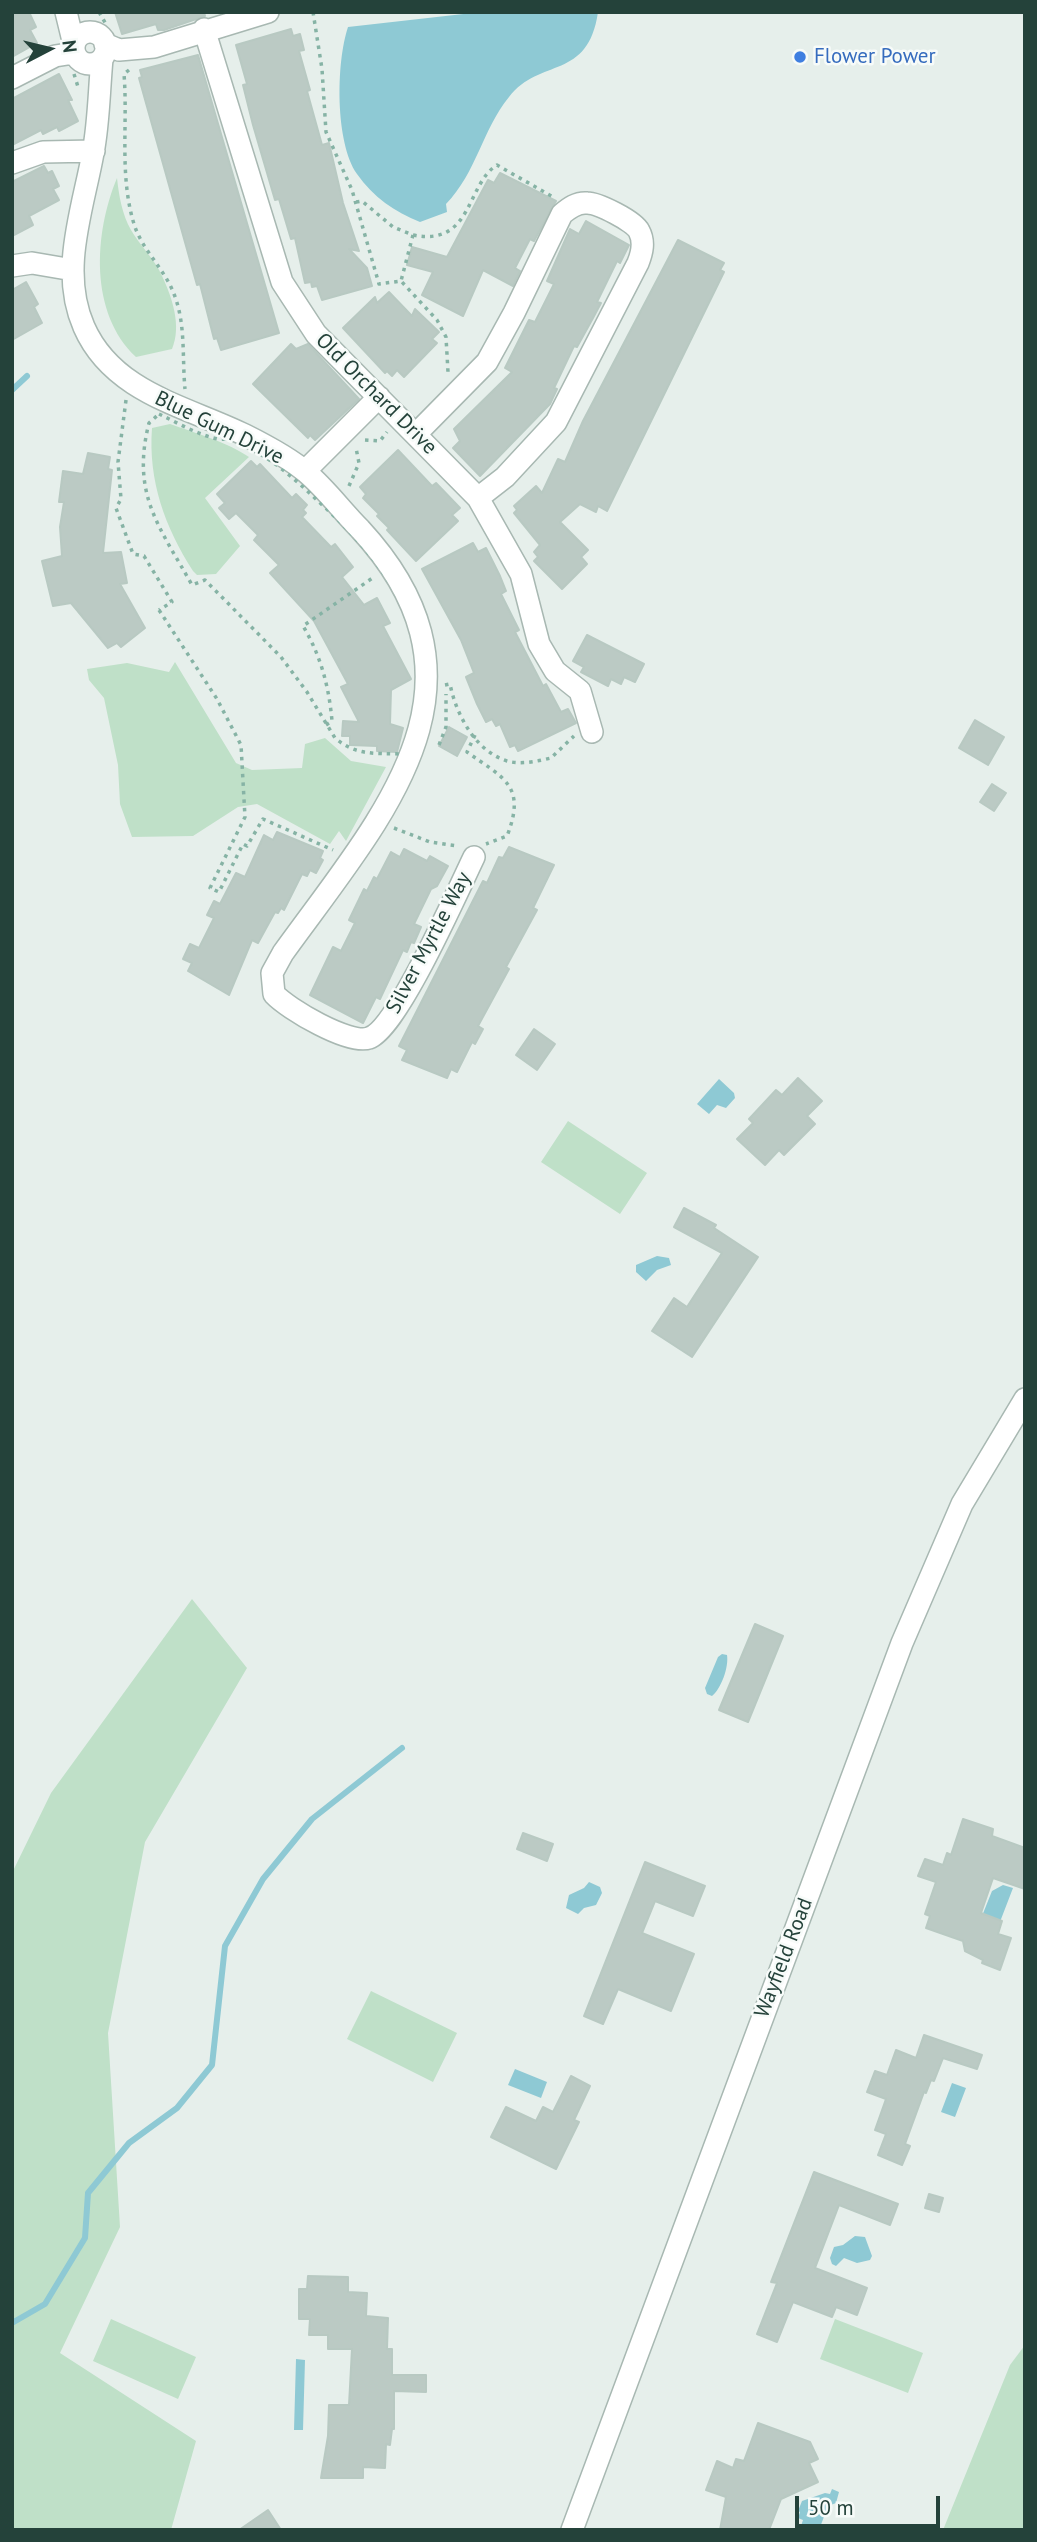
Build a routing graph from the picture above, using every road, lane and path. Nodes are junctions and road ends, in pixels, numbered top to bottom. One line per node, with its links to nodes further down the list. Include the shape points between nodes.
1 (66, 12): 6 (street, Blue Gum Drive)
2 (85, 12): 6 (street)
3 (268, 12): 5 (street)
4 (313, 12): 13 (path, via 326,132)
5 (204, 29): 6 (street, via 155,47); 21 (street, Old Orchard Drive, via 276,271 308,324)
6 (92, 52): 8 (street, via 55,56); 9 (street, Blue Gum Drive); 9 (path, via 73,72)
7 (134, 67): 20 (path, via 124,74 126,182 138,233 174,295)
8 (12, 78)
9 (89, 97): 10 (street, Blue Gum Drive)
10 (94, 151): 11 (street, via 43,152); 16 (street, Blue Gum Drive)
11 (12, 163)
12 (561, 201): 14 (path, via 497,166 488,172 465,215 451,228 430,236)
13 (355, 203): 14 (path, via 362,201 393,228); 17 (path, via 379,284)
14 (413, 235): 17 (path)
15 (12, 266): 16 (street, via 32,263)
16 (73, 270): 24 (street, Blue Gum Drive, via 83,326 119,375 246,436)
17 (401, 281): 18 (path, via 437,320 446,337)
18 (451, 381)
19 (122, 391): 34 (path, via 126,404 118,462 121,499 116,508 133,554 144,556 173,602 159,610 241,745 245,817 209,888 219,892 243,844 247,846 263,819)
20 (186, 395)
21 (379, 397): 23 (street, Old Orchard Drive); 24 (street)
22 (392, 425): 25 (path, via 380,441 357,443 359,463 347,490)
23 (416, 434): 26 (street, Old Orchard Drive); 26 (street, via 486,362 562,214 588,203 633,222 643,249 638,263 556,422 505,477)
24 (305, 471): 32 (street, Blue Gum Drive, via 383,555 404,586 418,621 427,681 422,723)
25 (341, 488)
26 (478, 498): 29 (street, Old Orchard Drive, via 521,573 539,644 555,671 580,691)
27 (384, 570): 28 (path, via 303,626 327,685 332,721); 28 (path, via 401,597 419,666 410,737 401,754 358,753 335,738); 28 (path, via 364,544 282,468 232,439 216,439 159,414 149,423 141,475 161,535 192,585 205,580 281,657)
28 (326, 725)
29 (585, 731): 30 (path, via 551,758 531,762 508,761)
30 (475, 735): 31 (path, via 462,724 450,684 443,686 448,713); 33 (path, via 467,752 507,779 514,807 507,836)
31 (439, 745)
32 (380, 833): 33 (path, via 394,827 430,842); 35 (street, Blue Gum Drive, via 283,953 272,973)
33 (471, 849): 35 (street, Silver Myrtle Way, via 402,1000 386,1026 370,1038 354,1040 286,1006)
34 (341, 854)
35 (274, 994)
36 (1025, 1399): 37 (street, Wayfield Road, via 962,1504 902,1643)
37 (572, 2530)

